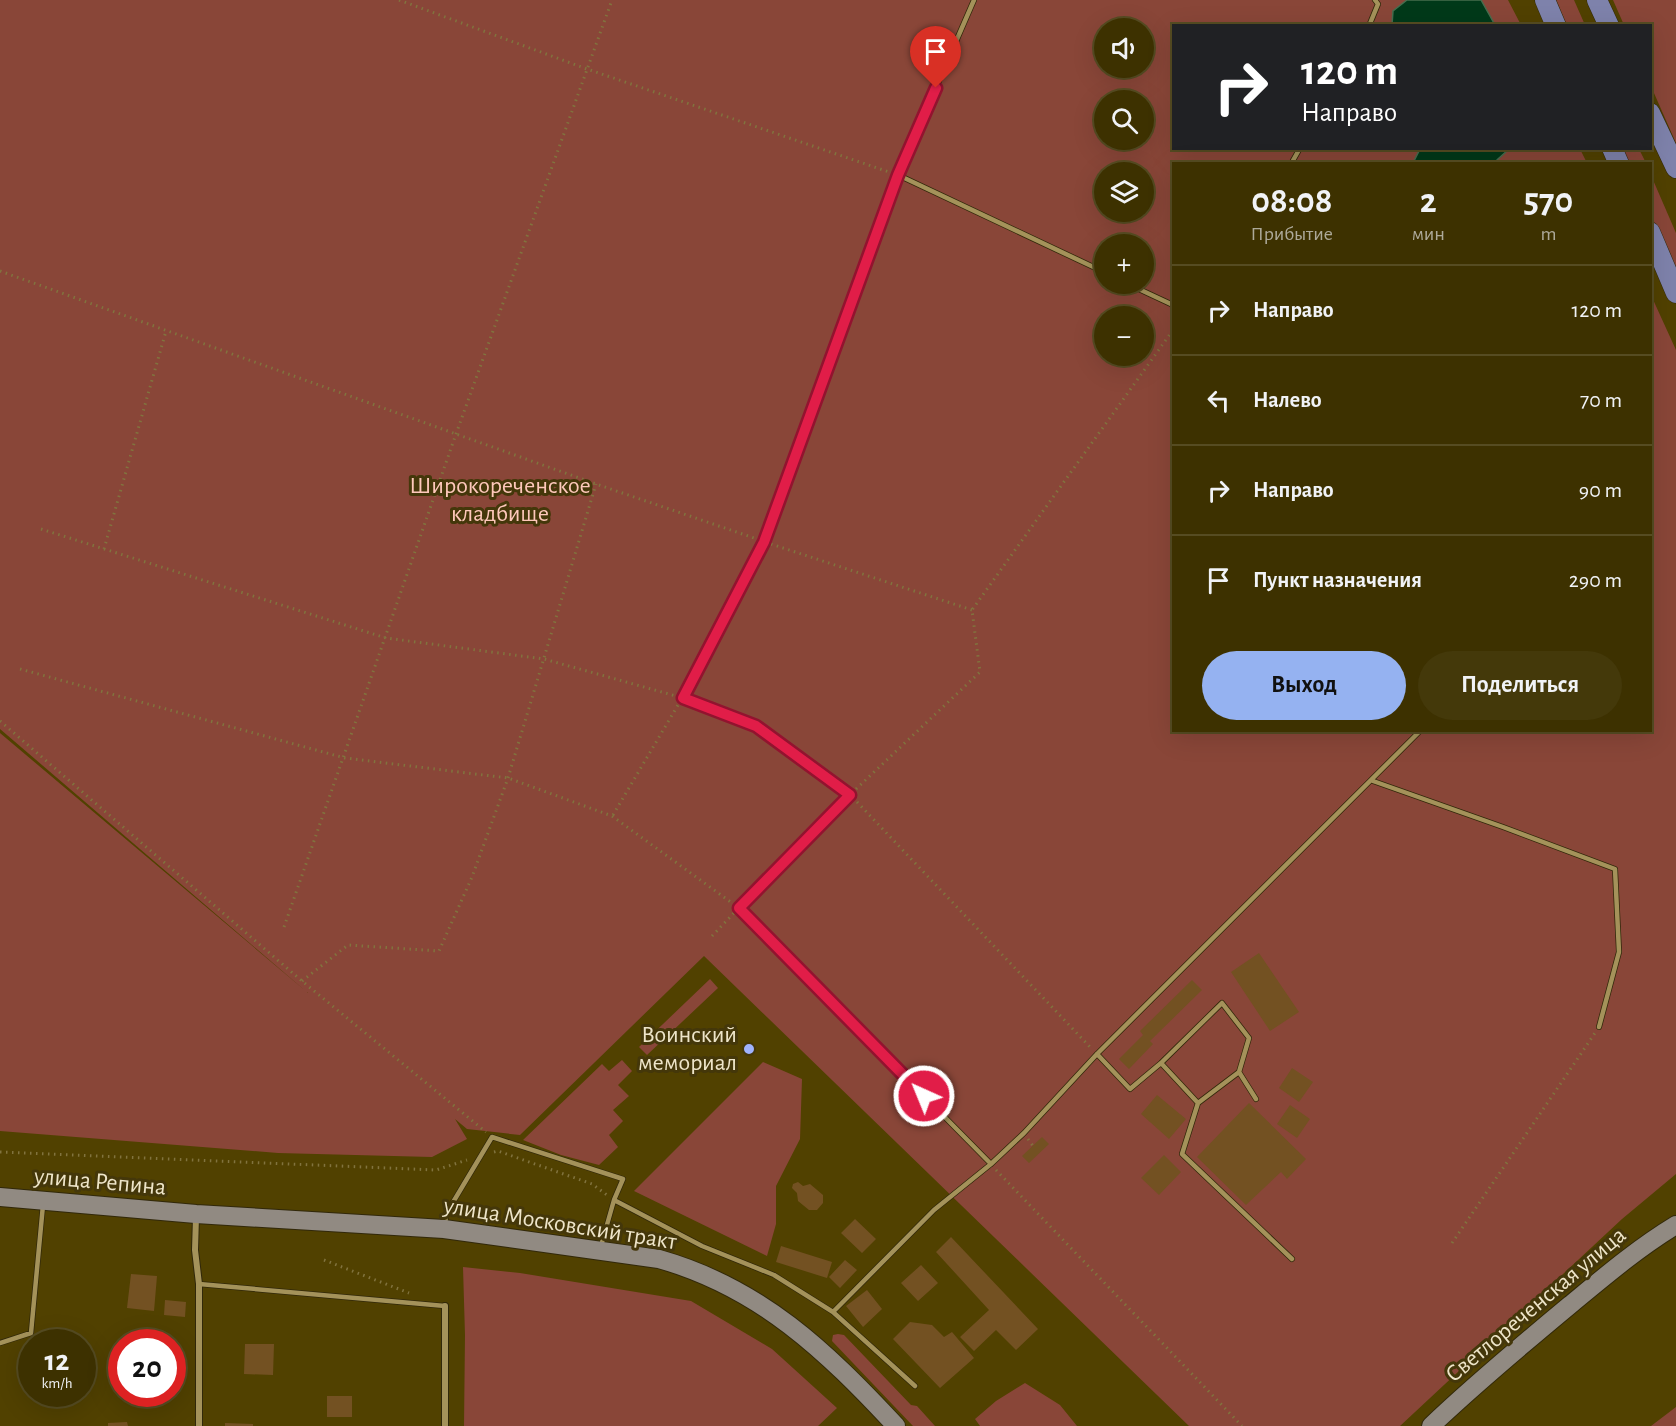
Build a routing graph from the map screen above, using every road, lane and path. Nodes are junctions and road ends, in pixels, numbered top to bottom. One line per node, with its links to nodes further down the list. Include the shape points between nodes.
1 (399, 0): 10 (path)
2 (612, 0): 10 (path)
3 (974, 0): 13 (lane)
4 (1375, 0): 7 (lane, via 1378,4)
5 (1545, 0): 8 (main road)
6 (1597, 0): 9 (main road)
7 (1370, 24)
8 (1555, 24)
9 (1608, 24)
10 (587, 69): 13 (path); 22 (path)
11 (1652, 117): 12 (main road)
12 (1676, 168)
13 (898, 175): 15 (lane); 25 (lane)
14 (1652, 237): 17 (main road)
15 (1094, 267)
16 (0, 271): 20 (path)
17 (1676, 293)
18 (1149, 294): 19 (lane)
19 (1172, 305)
20 (166, 331): 22 (path); 26 (path)
21 (1172, 331): 27 (path)
22 (456, 434): 23 (path); 28 (path)
23 (596, 484): 25 (path); 29 (path)
24 (40, 529): 26 (path)
25 (764, 542): 27 (path); 31 (lane)
26 (104, 549): 28 (path)
27 (972, 610): 37 (path, via 980,672)
28 (386, 638): 29 (path); 34 (path)
29 (544, 659): 31 (path); 35 (path)
30 (20, 669): 34 (path)
31 (683, 698): 37 (lane, via 756,726); 38 (path)
32 (0, 721): 42 (path)
33 (1419, 732): 36 (lane)
34 (345, 758): 35 (path); 40 (path)
35 (508, 778): 38 (path); 42 (path, via 472,877 439,951 348,945)
36 (1372, 781): 43 (lane, via 1615,869 1619,952); 44 (lane)
37 (850, 795): 39 (lane); 44 (path)
38 (612, 816): 39 (path)
39 (739, 908): 41 (path); 52 (lane)
40 (285, 927)
41 (712, 936)
42 (302, 981): 49 (path)
43 (1599, 1026): 59 (path)
44 (1097, 1054): 45 (lane, via 1130,1089); 52 (lane)
45 (1161, 1064): 46 (lane, via 1222,1003 1249,1038); 48 (lane)
46 (1239, 1072): 47 (lane); 48 (lane)
47 (1257, 1100)
48 (1198, 1103): 61 (lane, via 1182,1154)
49 (492, 1137): 51 (lane); 54 (lane, via 623,1179)
50 (0, 1152): 51 (path, via 436,1170)
51 (481, 1156): 54 (path, via 498,1151 592,1184); 58 (lane, via 446,1214)
52 (991, 1164): 66 (lane, via 934,1210); 72 (path)
53 (0, 1197): 55 (main road, улица Репина)
54 (614, 1200): 60 (lane); 66 (lane, via 702,1246 774,1275)
55 (44, 1202): 56 (main road, улица Репина); 67 (lane, via 32,1333)
56 (196, 1214): 58 (main road, улица Московский тракт); 63 (street)
57 (1676, 1225): 73 (main road, Светлореченская улица, via 1653,1239 1520,1346)
58 (444, 1229): 60 (main road, улица Московский тракт)
59 (1452, 1243)
60 (600, 1252): 71 (main road, улица Московский тракт, via 659,1259 693,1269 755,1300 820,1349)
61 (1292, 1259)
62 (324, 1260): 64 (path)
63 (199, 1284): 65 (lane); 69 (street)
64 (412, 1293)
65 (445, 1306): 70 (street)
66 (833, 1312): 68 (lane)
67 (0, 1343)
68 (915, 1386)
69 (199, 1426)
70 (445, 1426)
71 (896, 1426)
72 (1242, 1426)
73 (1431, 1426)

